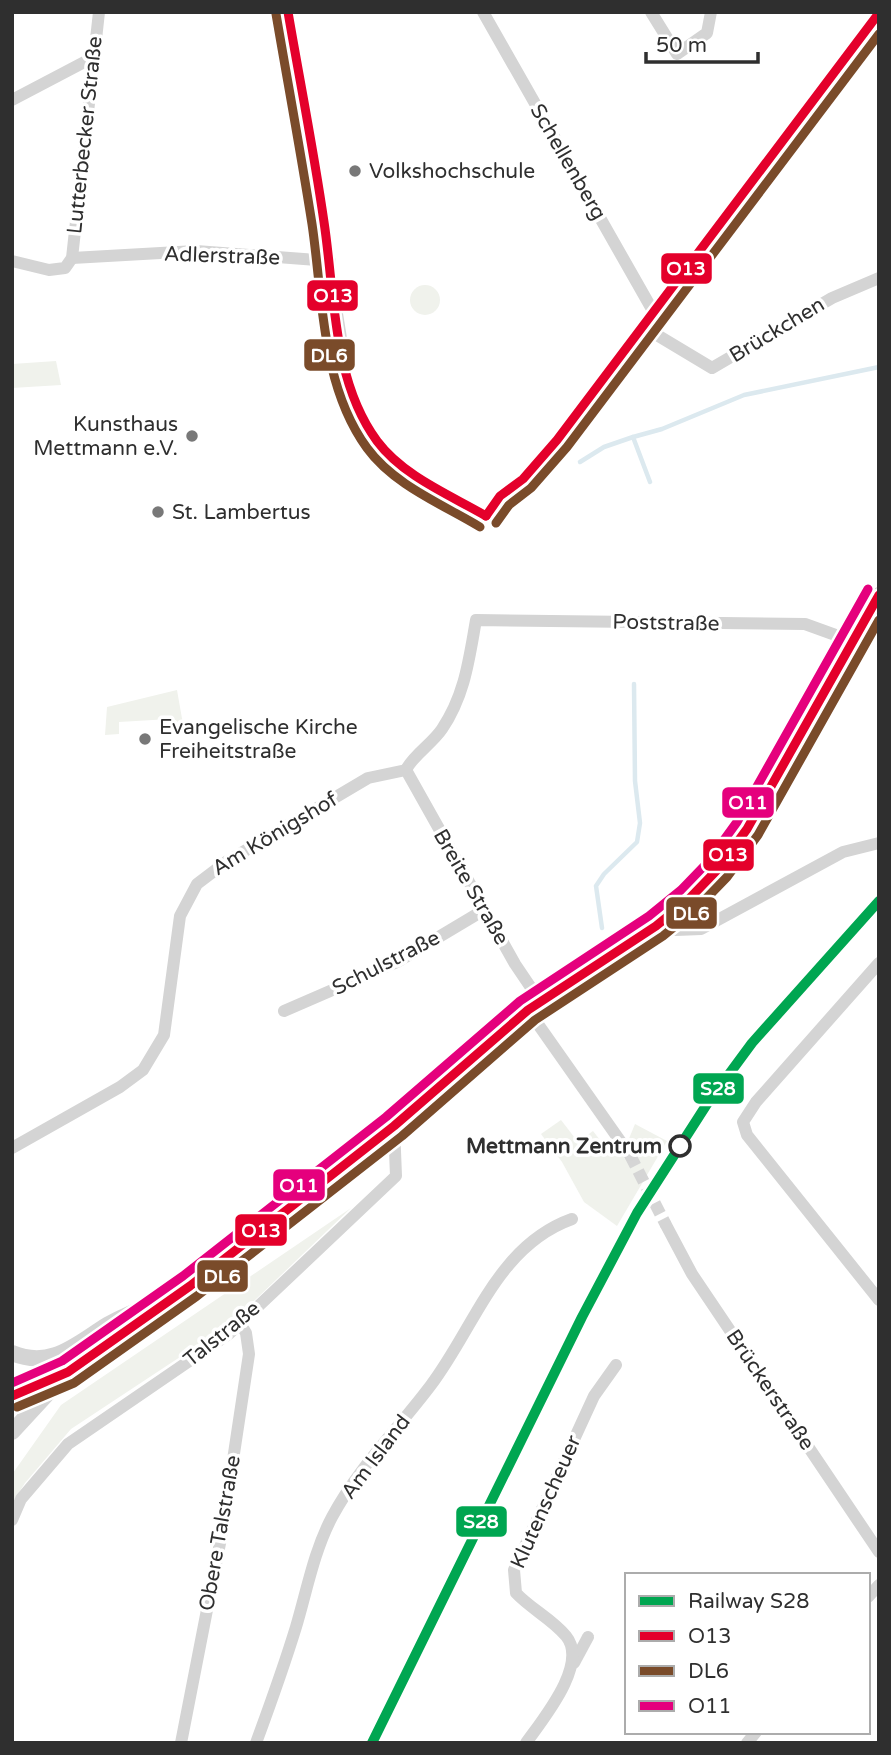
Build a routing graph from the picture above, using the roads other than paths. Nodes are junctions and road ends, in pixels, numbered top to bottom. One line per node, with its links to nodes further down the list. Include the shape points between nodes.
1 (99, 12): 7 (street, Lutterbecker Straße)
2 (288, 12): 11 (street)
3 (483, 12): 13 (street, Schellenberg)
4 (651, 12): 5 (street, via 677,54 707,33)
5 (711, 12)
6 (873, 15): 13 (street)
7 (92, 58): 8 (street); 9 (street, Lutterbecker Straße)
8 (12, 100)
9 (72, 258): 10 (street, Adlerstraße, via 65,268 55,271); 11 (street, Adlerstraße, via 196,251)
10 (12, 261)
11 (330, 261): 15 (street)
12 (879, 278): 14 (street, Brückchen, via 832,298 712,368)
13 (653, 311): 14 (street)
14 (642, 326): 16 (street, via 557,440 523,479)
15 (346, 369)
16 (499, 496)
17 (879, 595): 18 (street)
18 (852, 641): 19 (street, Poststraße, via 806,624 476,620 456,705 431,745); 22 (street, via 747,829 698,889)
19 (406, 770): 21 (street, Breite Straße); 27 (street, Am Königshof, via 368,778 197,884 180,916 167,1020 151,1059 120,1087)
20 (879, 844): 22 (street, via 843,852 701,929)
21 (484, 910): 24 (street, Breite Straße); 25 (street, Schulstraße, via 397,962)
22 (656, 926): 24 (street)
23 (879, 963): 32 (street, via 743,1122 747,1135)
24 (534, 1005): 26 (street); 28 (street)
25 (284, 1011)
26 (394, 1126): 31 (street); 33 (street, Talstraße, via 396,1176)
27 (12, 1148)
28 (630, 1155)
29 (572, 1219): 44 (street, Am Island, via 550,1227 523,1249 492,1285 432,1384 332,1516)
30 (666, 1225): 40 (street, Brückerstraße, via 692,1274)
31 (176, 1296): 34 (street, via 129,1313 56,1357 43,1360); 36 (street)
32 (879, 1300)
33 (240, 1323): 39 (street, Talstraße, via 68,1444 21,1499); 43 (street, Obere Talstraße, via 248,1354 222,1533)
34 (12, 1353)
35 (616, 1365): 42 (street, Klutenscheuer, via 594,1396 513,1576 520,1597 568,1638)
36 (68, 1372): 37 (street); 38 (street)
37 (12, 1396)
38 (12, 1432)
39 (12, 1520)
40 (879, 1552)
41 (588, 1637): 42 (street)
42 (573, 1666): 45 (street)
43 (181, 1743)
44 (256, 1743)
45 (526, 1743)

